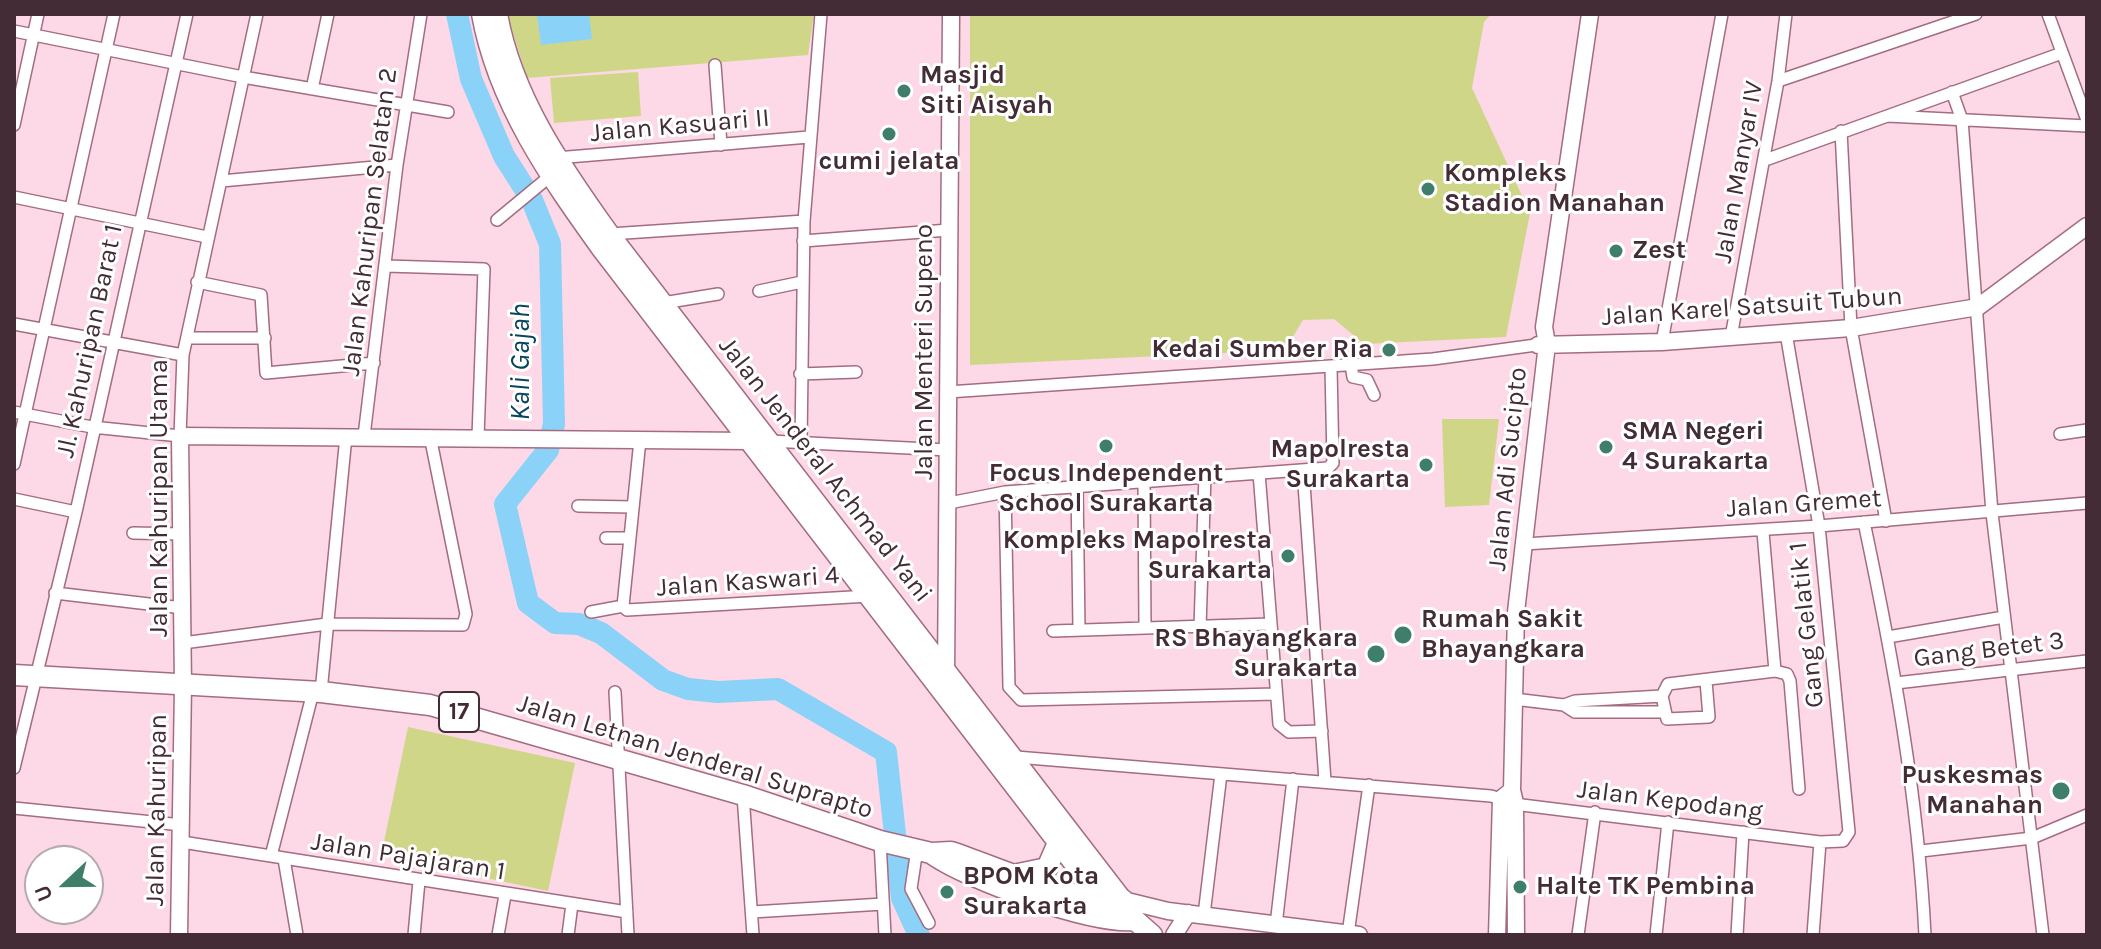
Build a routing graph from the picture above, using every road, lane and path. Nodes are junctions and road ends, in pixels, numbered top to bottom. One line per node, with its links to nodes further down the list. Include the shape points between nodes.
1 (38, 14): 18 (street)
2 (114, 14): 19 (street)
3 (187, 14): 21 (street, Jl. Kahuripan Barat 1)
4 (257, 14): 23 (street, Jalan Kahuripan Utama)
5 (328, 14): 25 (street)
6 (421, 14): 27 (street, Jalan Kahuripan Selatan 2)
7 (481, 14): 39 (main road, Jalan Jenderal Achmad Yani, via 505,90)
8 (498, 14): 36 (main road, Jalan Jenderal Achmad Yani, via 514,68)
9 (821, 14): 34 (street)
10 (951, 14): 47 (main road, Jalan Menteri Supeno)
11 (1590, 14): 67 (main road, Jalan Adi Sucipto)
12 (1597, 14): 67 (main road, Jalan Adi Sucipto, via 1553,329)
13 (1722, 14): 66 (street)
14 (1786, 14): 24 (street, Jalan Manyar IV)
15 (1976, 14): 24 (street)
16 (2048, 14): 20 (street)
17 (14, 31): 18 (street)
18 (33, 35): 19 (street); 32 (street)
19 (106, 49): 21 (street); 42 (street)
20 (2062, 53): 26 (street); 31 (street)
21 (176, 63): 23 (street); 45 (street, Jl. Kahuripan Barat 1)
22 (715, 65): 35 (street)
23 (243, 77): 25 (street); 40 (street, Jalan Kahuripan Utama)
24 (1778, 81): 62 (street, Jalan Manyar IV)
25 (312, 89): 27 (street)
26 (1952, 92): 29 (street); 30 (street)
27 (406, 105): 28 (street); 38 (street, Jalan Kahuripan Selatan 2)
28 (448, 112)
29 (1881, 116): 30 (street); 33 (street)
30 (1962, 120): 31 (street); 57 (street)
31 (2087, 123)
32 (14, 125)
33 (1841, 131): 37 (street); 59 (street)
34 (809, 137): 35 (street, Jalan Kasuari II); 44 (street)
35 (721, 145): 36 (street, Jalan Kasuari II)
36 (556, 158): 48 (main road, Jalan Jenderal Achmad Yani)
37 (1768, 159)
38 (397, 165): 40 (street); 51 (street, Jalan Kahuripan Selatan 2)
39 (546, 180): 43 (street); 86 (main road, Jalan Jenderal Achmad Yani)
40 (221, 181): 49 (street, Jalan Kahuripan Utama)
41 (14, 197): 42 (street)
42 (70, 209): 45 (street); 60 (street)
43 (497, 220)
44 (804, 221): 48 (street); 50 (street)
45 (139, 223): 49 (street); 65 (street, Jl. Kahuripan Barat 1)
46 (2087, 226): 57 (main road, Jalan Karel Satsuit Tubun)
47 (949, 230): 50 (street); 74 (main road, Jalan Menteri Supeno)
48 (610, 234): 56 (main road, Jalan Jenderal Achmad Yani)
49 (207, 237): 52 (street, Jalan Kahuripan Utama)
50 (803, 241): 53 (street)
51 (386, 266): 69 (street, Jalan Kahuripan Selatan 2); 84 (street, via 484,269)
52 (197, 282): 63 (street, Jalan Kahuripan Utama); 64 (street, via 261,295)
53 (802, 282): 54 (street); 73 (street)
54 (759, 291)
55 (718, 294): 56 (street)
56 (663, 303): 87 (main road, Jalan Jenderal Achmad Yani)
57 (1978, 307): 59 (main road, Jalan Karel Satsuit Tubun); 103 (street)
58 (14, 324): 60 (street)
59 (1851, 328): 61 (main road, Jalan Karel Satsuit Tubun); 104 (street)
60 (44, 329): 65 (street); 76 (street)
61 (1786, 333): 62 (main road, Jalan Karel Satsuit Tubun); 106 (street, Gang Gelatik 1)
62 (1731, 337): 66 (main road, Jalan Karel Satsuit Tubun)
63 (187, 338): 64 (street); 68 (street, Jalan Kahuripan Utama)
64 (265, 338): 69 (street, via 266,373)
65 (111, 342): 68 (street); 77 (street, Jl. Kahuripan Barat 1)
66 (1662, 342): 67 (main road, Jalan Karel Satsuit Tubun)
67 (1541, 344): 70 (street); 112 (main road, Jalan Adi Sucipto)
68 (183, 355): 80 (street, Jalan Kahuripan Utama)
69 (374, 363): 82 (street, Jalan Kahuripan Selatan 2)
70 (1351, 365): 71 (street); 75 (street, via 1353,377 1367,380)
71 (1331, 367): 74 (street); 91 (street, via 1333,463)
72 (856, 372): 73 (street)
73 (800, 374): 88 (street)
74 (948, 392): 89 (main road, Jalan Menteri Supeno)
75 (1374, 395)
76 (20, 414): 77 (street); 90 (street)
77 (92, 427): 80 (street); 102 (street, Jl. Kahuripan Barat 1)
78 (2087, 430): 79 (street)
79 (2060, 434)
80 (180, 436): 81 (main road); 109 (main road, Jalan Kahuripan Utama)
81 (346, 436): 82 (main road); 119 (street)
82 (364, 436): 83 (main road)
83 (430, 436): 84 (main road); 119 (street, via 466,614 463,625)
84 (478, 437): 85 (main road)
85 (640, 440): 86 (main road); 101 (street)
86 (751, 441): 114 (main road, Jalan Jenderal Achmad Yani)
87 (770, 441): 88 (street); 131 (main road, Jalan Jenderal Achmad Yani)
88 (801, 444): 89 (street)
89 (948, 450): 98 (main road, Jalan Menteri Supeno)
90 (14, 464)
91 (1303, 470): 92 (street); 142 (street)
92 (1259, 473): 93 (street); 120 (street)
93 (1205, 475): 94 (street); 121 (street)
94 (1144, 480): 95 (street); 122 (street)
95 (1077, 487): 96 (street); 123 (street)
96 (1005, 492): 98 (street); 137 (street, via 1012,695 1021,700)
97 (14, 499): 102 (street)
98 (949, 503): 131 (main road, Jalan Menteri Supeno)
99 (2087, 503): 103 (street, Jalan Gremet)
100 (578, 506): 101 (street)
101 (632, 507): 111 (street)
102 (76, 512): 113 (street, Jl. Kahuripan Barat 1)
103 (1992, 513): 104 (street, Jalan Gremet); 118 (street)
104 (1886, 521): 105 (street, Jalan Gremet)
105 (1864, 522): 106 (street, Jalan Gremet); 125 (street)
106 (1819, 526): 112 (street, Jalan Gremet); 161 (street, Gang Gelatik 1, via 1849,832 1843,841)
107 (1763, 532): 129 (street)
108 (133, 533): 109 (street)
109 (183, 534): 115 (main road, Jalan Kahuripan Utama)
110 (606, 538): 111 (street)
111 (629, 538): 116 (street)
112 (1524, 544): 139 (main road, Jalan Adi Sucipto)
113 (55, 593): 115 (street); 130 (street, Jl. Kahuripan Barat 1)
114 (869, 596): 116 (street, Jalan Kaswari 4); 131 (main road, Jalan Jenderal Achmad Yani)
115 (183, 608): 126 (main road, Jalan Kahuripan Utama)
116 (626, 609): 117 (street, Jalan Kaswari 4)
117 (591, 612)
118 (2004, 617): 125 (street); 128 (street)
119 (327, 624): 126 (street); 135 (street)
120 (1270, 624): 121 (street); 137 (street)
121 (1200, 627): 122 (street)
122 (1145, 628): 123 (street)
123 (1079, 629): 124 (street)
124 (1053, 631)
125 (1888, 637): 133 (street)
126 (183, 643): 134 (main road, Jalan Kahuripan Utama)
127 (2087, 661): 128 (street, Gang Betet 3)
128 (2010, 667): 133 (street, Gang Betet 3); 159 (street)
129 (1775, 671): 132 (street); 150 (street, via 1787,674 1790,681)
130 (24, 676): 134 (highway, Jalan Letnan Jenderal Suprapto / 17); 145 (street, Jl. Kahuripan Barat 1)
131 (944, 680): 144 (main road, Jalan Jenderal Achmad Yani); 162 (main road, Jalan Jenderal Achmad Yani)
132 (1706, 681): 138 (street, via 1670,684); 141 (street, via 1708,718 1671,721)
133 (1896, 683): 164 (street)
134 (183, 686): 135 (highway, Jalan Letnan Jenderal Suprapto / 17); 158 (main road, Jalan Kahuripan)
135 (317, 692): 143 (highway, Jalan Letnan Jenderal Suprapto / 17, via 430,705); 165 (street)
136 (615, 692): 143 (street)
137 (1276, 694): 142 (street, via 1283,730)
138 (1662, 696): 140 (street); 141 (street)
139 (1514, 699): 140 (street); 152 (main road, Jalan Adi Sucipto)
140 (1564, 705): 141 (street, via 1575,712)
141 (1662, 712)
142 (1322, 731): 148 (street)
143 (617, 757): 151 (highway, Jalan Letnan Jenderal Suprapto / 17); 173 (street)
144 (1016, 757): 146 (street, Jalan Kepodang); 170 (main road, Jalan Jenderal Achmad Yani)
145 (14, 768)
146 (1221, 774): 147 (street, Jalan Kepodang); 175 (street)
147 (1293, 779): 148 (street, Jalan Kepodang); 178 (street)
148 (1325, 781): 149 (street, Jalan Kepodang)
149 (1369, 785): 152 (street, Jalan Kepodang); 179 (street)
150 (1799, 789)
151 (743, 795): 160 (highway, Jalan Letnan Jenderal Suprapto / 17); 174 (street)
152 (1509, 797): 154 (street, Jalan Kepodang); 190 (main road, Jalan Adi Sucipto); 191 (main road, Jalan Adi Sucipto)
153 (14, 808): 158 (street, Jalan Pajajaran 1)
154 (1595, 812): 156 (street, Jalan Kepodang); 192 (street)
155 (2087, 815): 159 (street)
156 (1668, 822): 157 (street, Jalan Kepodang); 193 (street)
157 (1743, 832): 161 (street, Jalan Kepodang); 194 (street)
158 (182, 834): 165 (street, Jalan Pajajaran 1); 180 (main road, Jalan Kahuripan)
159 (2032, 838): 164 (street); 197 (street)
160 (883, 842): 163 (highway, Jalan Letnan Jenderal Suprapto / 17); 172 (street)
161 (1820, 842): 195 (street)
162 (1058, 843): 167 (highway, via 1047,868); 170 (main road, Jalan Jenderal Achmad Yani)
163 (920, 850): 167 (highway, Jalan Letnan Jenderal Suprapto / 17, via 951,852); 176 (highway, Jalan Letnan Jenderal Suprapto / 17, via 952,868); 177 (street, via 911,889)
164 (1921, 851): 196 (street)
165 (271, 856): 166 (street, Jalan Pajajaran 1)
166 (284, 859): 168 (street, Jalan Pajajaran 1); 181 (street)
167 (1018, 874): 170 (highway, Jalan Letnan Jenderal Suprapto / 17, via 1068,894)
168 (419, 881): 169 (street, Jalan Pajajaran 1); 182 (street)
169 (505, 895): 171 (street, Jalan Pajajaran 1); 183 (street)
170 (1113, 901): 176 (highway, Jalan Jenderal Achmad Yani / 17); 176 (main road, Jalan Letnan Jenderal Suprapto)
171 (572, 904): 173 (street, Jalan Pajajaran 1); 184 (street)
172 (883, 904): 174 (street); 187 (street)
173 (627, 912): 185 (street)
174 (752, 912): 186 (street)
175 (1196, 914): 176 (main road); 178 (main road); 189 (main road)
176 (1133, 921): 188 (highway, Jalan Jenderal Achmad Yani / 17)
177 (929, 923)
178 (1276, 925): 179 (main road)
179 (1353, 934)
180 (179, 935)
181 (297, 935)
182 (414, 935)
183 (498, 935)
184 (568, 935)
185 (628, 935)
186 (753, 935)
187 (885, 935)
188 (1152, 935)
189 (1174, 935)
190 (1497, 935)
191 (1516, 935)
192 (1578, 935)
193 (1656, 935)
194 (1737, 935)
195 (1813, 935)
196 (1925, 935)
197 (2043, 935)

